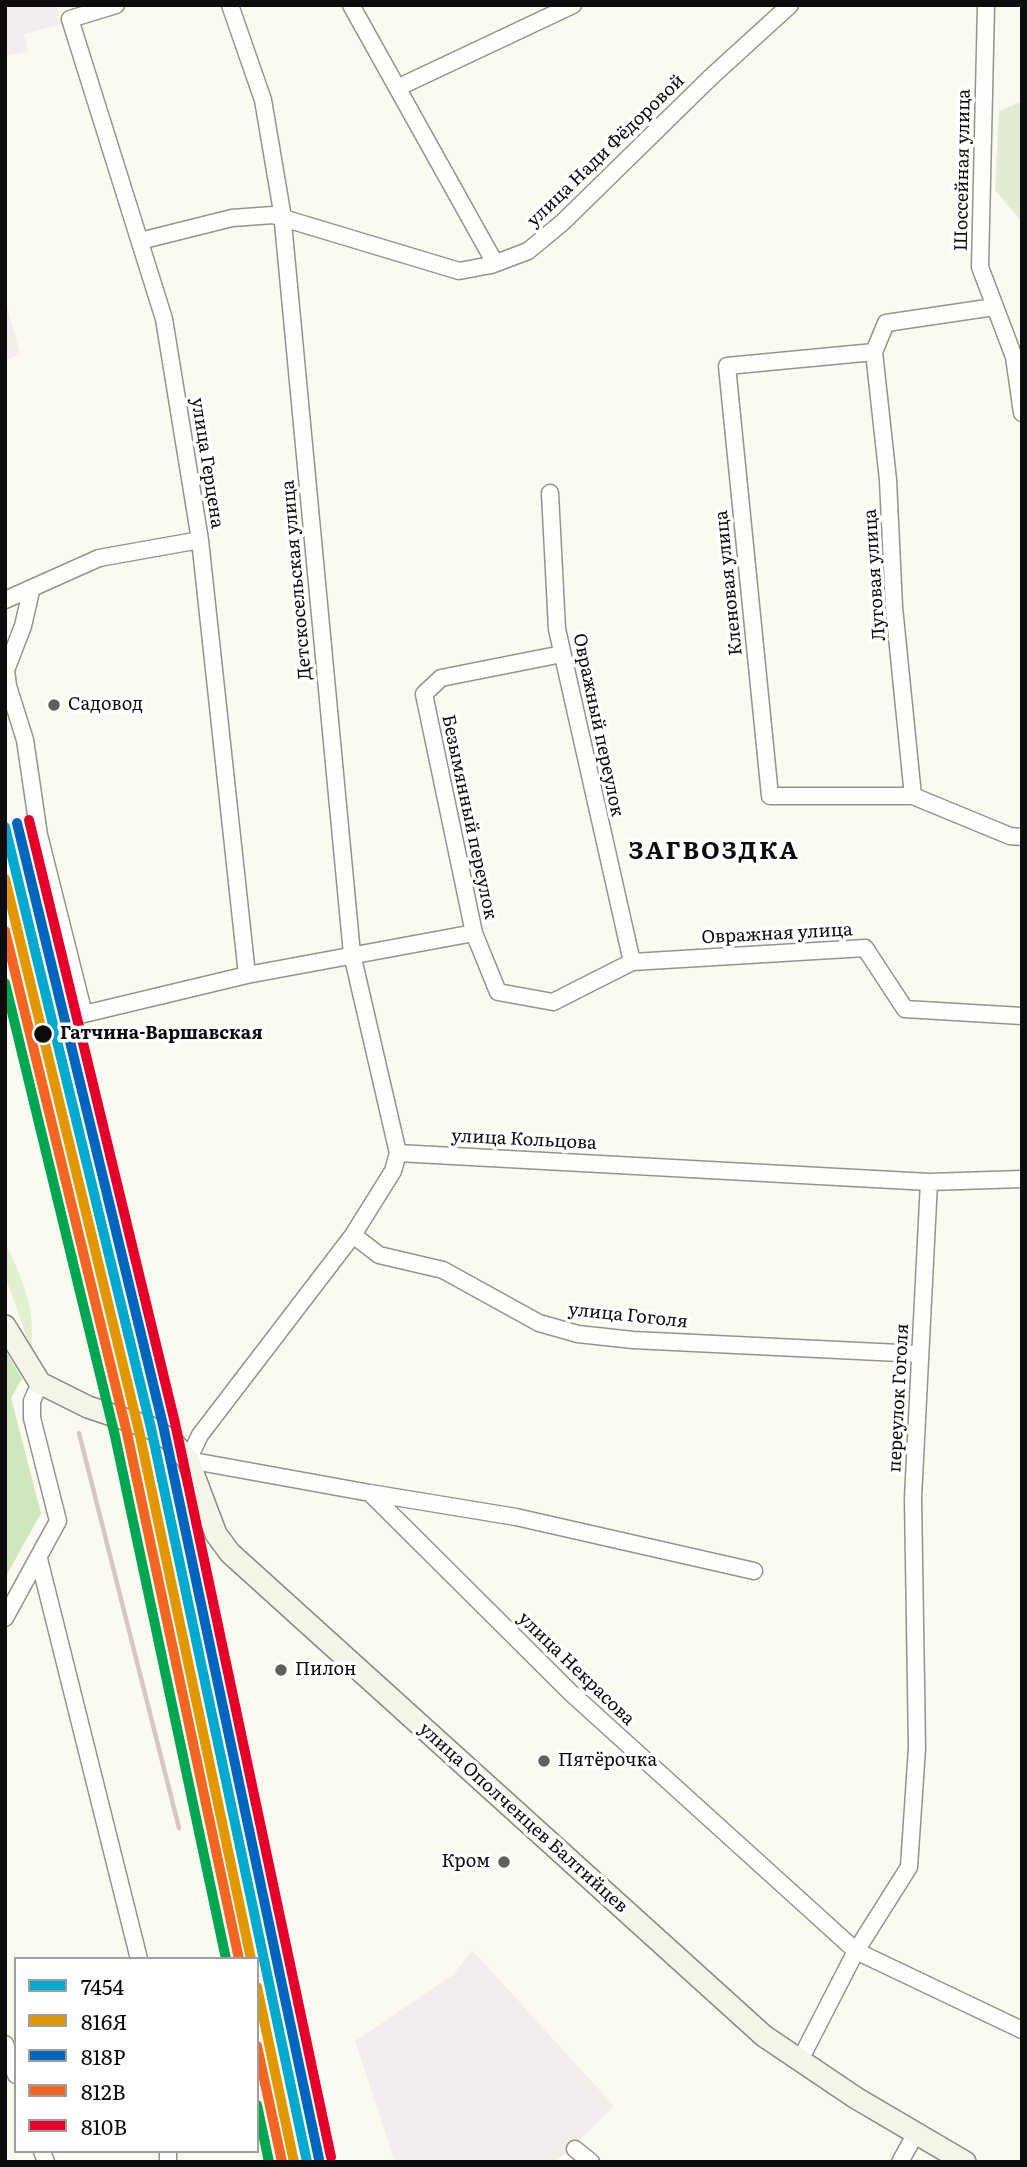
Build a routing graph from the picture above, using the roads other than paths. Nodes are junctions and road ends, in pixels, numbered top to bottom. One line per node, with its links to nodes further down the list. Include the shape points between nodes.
1 (117, 5): 9 (street, улица Герцена, via 70,19)
2 (230, 5): 8 (street, Детскосельская улица, via 263,100)
3 (351, 5): 7 (street)
4 (573, 5): 7 (street)
5 (790, 5): 10 (street, улица Нади Фёдоровой, via 563,222 528,251)
6 (986, 5): 11 (street, Шоссейная улица, via 980,267)
7 (399, 87): 10 (street)
8 (282, 218): 9 (street, улица Нади Фёдоровой, via 232,218); 10 (street, улица Нади Фёдоровой, via 459,271); 24 (street, Детскосельская улица)
9 (140, 241): 15 (street, улица Герцена, via 164,319)
10 (495, 263)
11 (995, 307): 12 (street, via 886,323); 13 (street, Шоссейная улица, via 1014,357)
12 (874, 352): 21 (street, Луговая улица); 21 (street, Кленовая улица, via 727,366 770,796)
13 (1022, 413)
14 (550, 493): 19 (street, Овражный переулок)
15 (201, 540): 16 (street, via 99,558); 26 (street, улица Герцена)
16 (31, 591): 17 (street); 18 (street)
17 (7, 600): 18 (street)
18 (25, 610): 20 (street)
19 (562, 654): 23 (street, Безымянный переулок, via 441,678 424,694); 25 (street, Овражный переулок)
20 (6, 670): 26 (street, via 25,740 39,835 84,1014)
21 (913, 796): 22 (street)
22 (1022, 837)
23 (474, 933): 24 (street); 27 (street, Безымянный переулок, via 498,992)
24 (352, 954): 26 (street); 29 (street, Детскосельская улица)
25 (632, 962): 27 (street, Овражная улица); 28 (street, Овражная улица, via 865,948 905,1009)
26 (247, 975)
27 (553, 1002)
28 (1022, 1016)
29 (398, 1153): 31 (street, улица Кольцова); 32 (street, via 393,1171)
30 (1022, 1179): 31 (street, улица Кольцова)
31 (929, 1182): 34 (street, переулок Гоголя)
32 (353, 1235): 34 (street, улица Гоголя, via 379,1255 443,1270 539,1323 578,1334); 36 (street, via 200,1435)
33 (5, 1326): 35 (main road)
34 (920, 1354): 41 (street, переулок Гоголя, via 913,1498 917,1748 909,1867)
35 (40, 1383): 36 (main road, улица Ополченцев Балтийцев, via 172,1441); 38 (street, via 32,1418 58,1521)
36 (188, 1460): 37 (street); 45 (main road, улица Ополченцев Балтийцев, via 216,1534 230,1553 764,2036)
37 (370, 1493): 39 (street, via 516,1517); 41 (street, улица Некрасова, via 571,1693)
38 (39, 1559): 40 (street); 42 (street)
39 (754, 1571)
40 (5, 1618)
41 (856, 1951): 43 (street, улица Некрасова); 45 (street, переулок Гоголя)
42 (138, 1957)
43 (1022, 2031)
44 (5, 2044): 46 (street)
45 (800, 2060): 47 (main road, улица Ополченцев Балтийцев)
46 (14, 2069)
47 (916, 2133): 50 (street); 51 (main road, улица Ополченцев Балтийцев)
48 (575, 2149): 49 (street)
49 (591, 2162)
50 (900, 2162)
51 (965, 2162)

